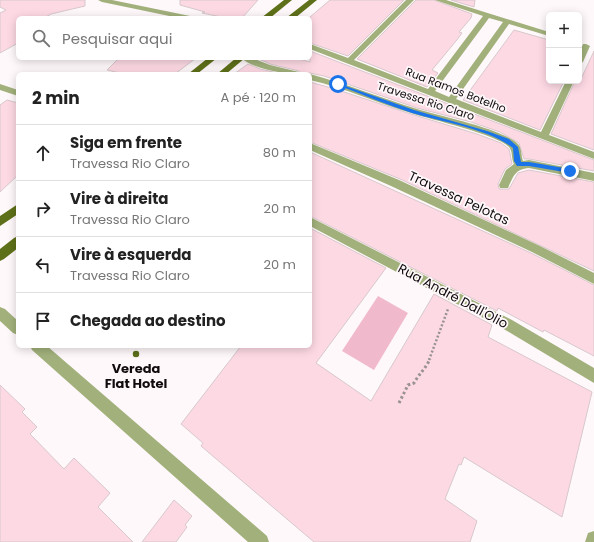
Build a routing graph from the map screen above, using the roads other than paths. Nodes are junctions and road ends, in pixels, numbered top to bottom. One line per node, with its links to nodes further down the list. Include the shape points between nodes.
1 (102, 0): 7 (street)
2 (288, 0): 8 (main road)
3 (313, 0): 9 (main road)
4 (410, 0): 16 (street)
5 (439, 0): 6 (street)
6 (487, 15): 10 (street); 24 (street)
7 (180, 16)
8 (267, 16)
9 (293, 16)
10 (508, 21): 11 (street); 25 (street)
11 (546, 33)
12 (312, 47): 16 (street, Rua Ramos Botelho)
13 (210, 60): 17 (main road)
14 (238, 60): 18 (main road)
15 (250, 60): 19 (street)
16 (349, 61): 24 (street, Rua Ramos Botelho)
17 (195, 72)
18 (224, 72)
19 (288, 72)
20 (312, 78): 29 (street, Travessa Rio Claro, via 507,141 515,147)
21 (569, 84): 26 (street)
22 (0, 87): 23 (street)
23 (16, 91)
24 (430, 92): 25 (street, Rua Ramos Botelho)
25 (451, 100): 26 (street, Rua Ramos Botelho)
26 (544, 136): 28 (street, Rua Ramos Botelho)
27 (312, 147): 37 (street, Travessa Pelotas, via 395,183)
28 (594, 156)
29 (519, 164): 30 (street); 31 (street)
30 (594, 176)
31 (504, 184)
32 (16, 210): 33 (main road)
33 (0, 222)
34 (312, 222): 41 (street, Rua André Dall'Olio, via 506,324)
35 (16, 243): 36 (main road)
36 (0, 256)
37 (594, 279)
38 (0, 313): 39 (street)
39 (16, 327)
40 (39, 348): 43 (street)
41 (594, 376)
42 (594, 538): 44 (street)
43 (261, 542)
44 (593, 542)

